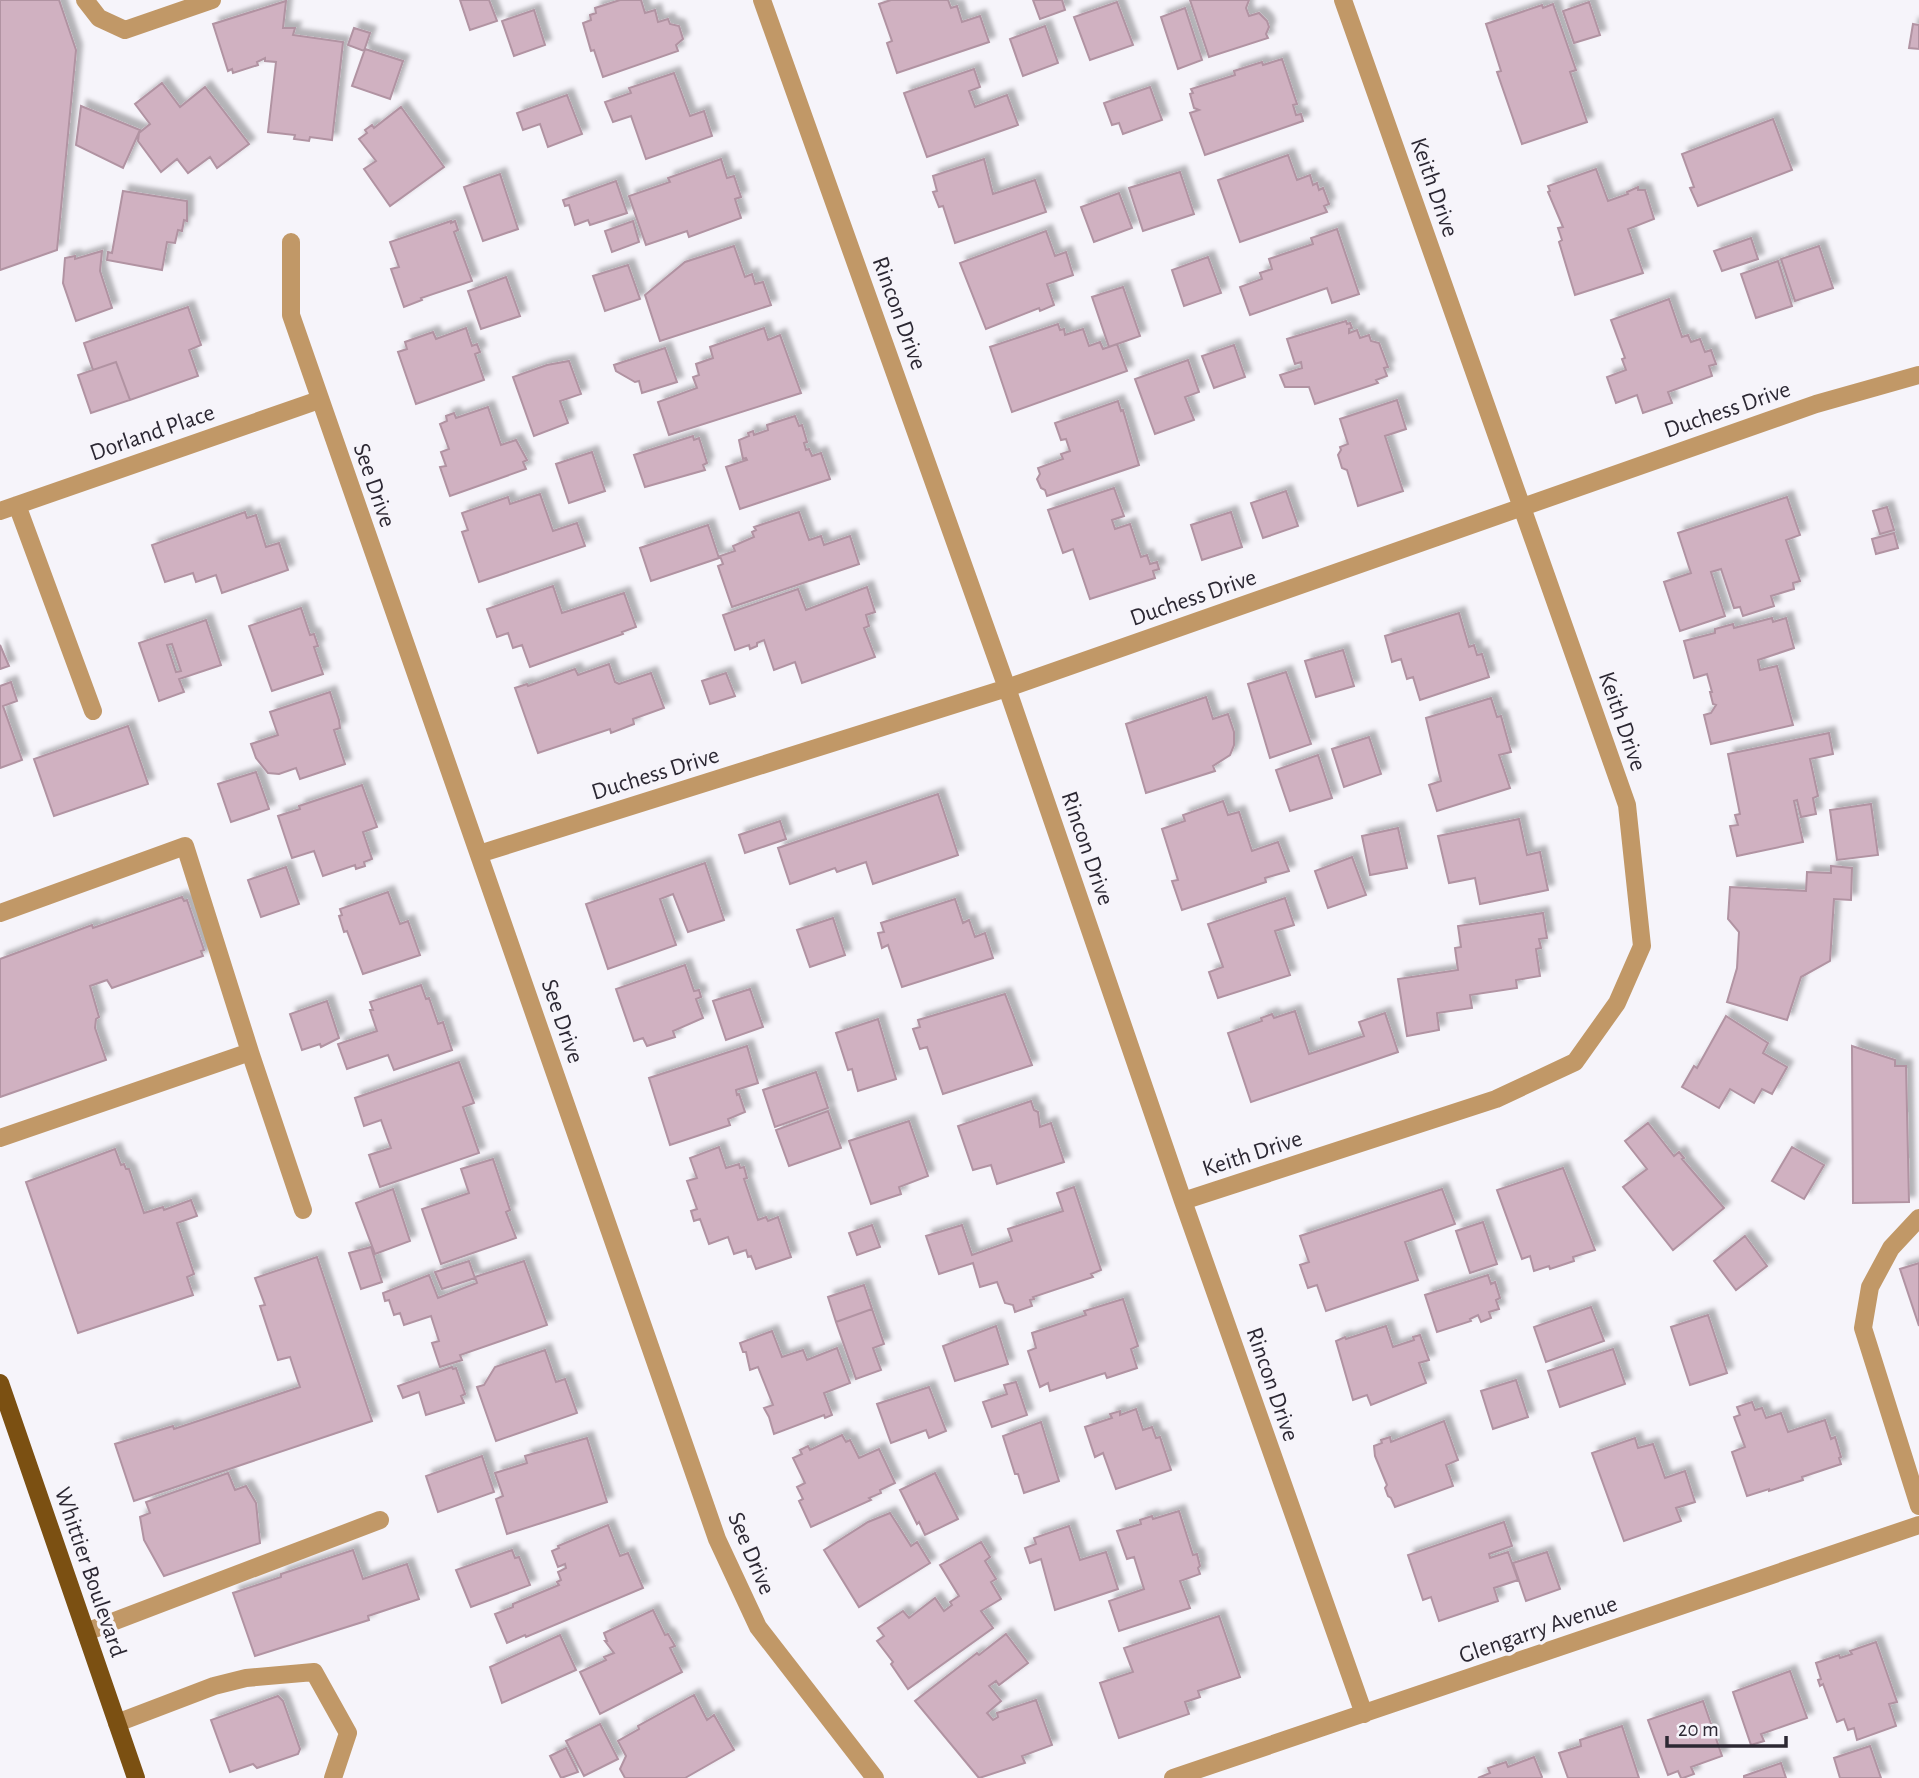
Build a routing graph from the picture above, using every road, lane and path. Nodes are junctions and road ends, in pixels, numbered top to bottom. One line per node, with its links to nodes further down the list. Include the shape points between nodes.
1 (85, 0): 2 (street, via 99,18 125,30)
2 (212, 0)
3 (762, 0): 10 (street, Rincon Drive)
4 (1343, 0): 8 (street, Keith Drive)
5 (292, 242): 7 (street, See Drive, via 291,315)
6 (1919, 375): 8 (street, Duchess Drive, via 1816,404)
7 (319, 400): 9 (street, Dorland Place); 12 (street, See Drive)
8 (1522, 507): 10 (street, Duchess Drive); 16 (street, Keith Drive, via 1627,805 1642,946 1617,1003 1575,1062 1496,1099)
9 (8, 508): 11 (street)
10 (1007, 688): 12 (street, Duchess Drive); 16 (street, Rincon Drive)
11 (93, 711)
12 (479, 854): 28 (street, See Drive, via 718,1539 758,1627)
13 (0, 913): 14 (street, via 185,846)
14 (250, 1052): 15 (street); 17 (street)
15 (0, 1138)
16 (1183, 1201): 24 (street, Rincon Drive)
17 (303, 1210)
18 (1919, 1218): 20 (street, via 1891,1248 1870,1287 1863,1328)
19 (0, 1382): 23 (main road, Whittier Boulevard)
20 (1919, 1506)
21 (380, 1520): 23 (street)
22 (1919, 1525): 24 (street, Glengarry Avenue)
23 (86, 1632): 25 (main road, Whittier Boulevard)
24 (1364, 1714): 29 (street, Glengarry Avenue)
25 (117, 1723): 26 (main road, Whittier Boulevard); 27 (street, via 214,1686 314,1672 348,1733)
26 (136, 1778)
27 (333, 1778)
28 (875, 1778)
29 (1173, 1778)

